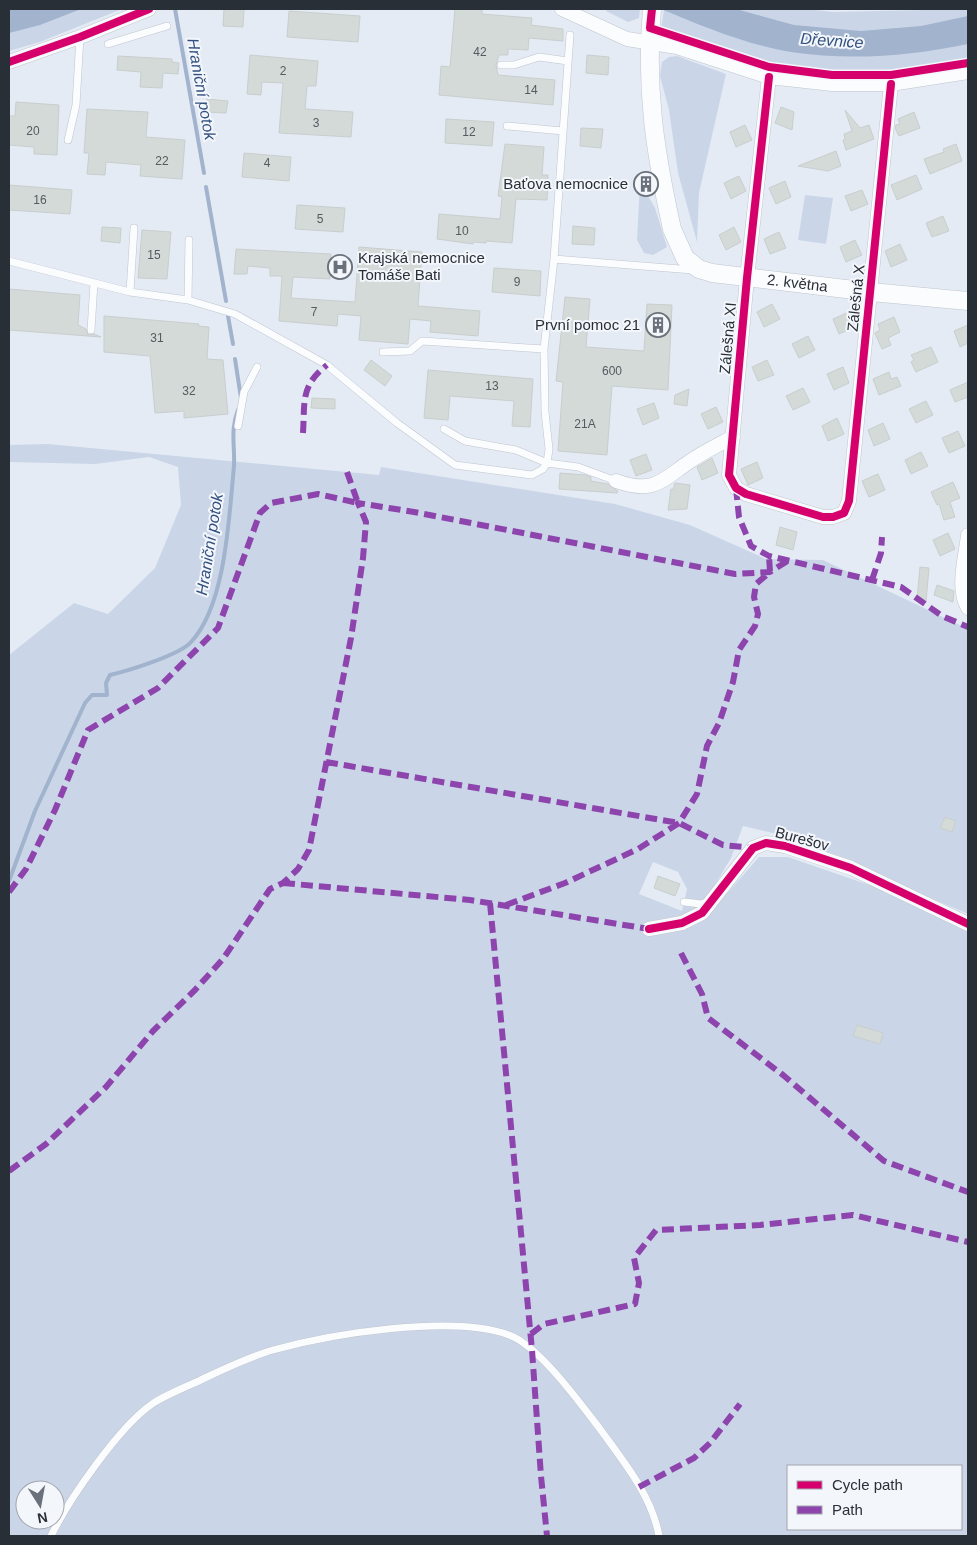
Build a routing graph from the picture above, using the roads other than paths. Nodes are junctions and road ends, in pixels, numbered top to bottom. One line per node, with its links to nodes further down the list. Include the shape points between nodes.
1 (149, 9): 7 (street)
2 (562, 9): 6 (street, via 616,35)
3 (652, 9): 6 (street, 2. května)
4 (168, 26): 8 (lane)
5 (570, 35): 10 (lane)
6 (650, 36): 13 (street); 22 (street, 2. května, via 648,82 652,123 672,229 685,258)
7 (80, 37): 9 (street); 17 (lane, via 76,105)
8 (108, 44)
9 (9, 62)
10 (568, 62): 11 (lane, via 539,57 514,65); 16 (lane)
11 (501, 65)
12 (968, 72): 14 (street)
13 (769, 76): 14 (street, via 832,84); 23 (street, Zálešná XI)
14 (891, 84): 26 (street, Zálešná X)
15 (506, 126): 16 (lane)
16 (563, 131): 20 (lane)
17 (68, 140)
18 (134, 228): 25 (lane)
19 (189, 240): 27 (lane)
20 (554, 259): 22 (lane); 30 (lane)
21 (9, 261): 24 (lane)
22 (704, 271): 23 (street, 2. května)
23 (747, 278): 26 (street, 2. května); 35 (street, Zálešná XI)
24 (94, 283): 25 (lane); 29 (lane)
25 (130, 292): 27 (lane)
26 (871, 292): 28 (street, 2. května); 38 (street, Zálešná X, via 849,501)
27 (188, 300): 36 (lane, via 235,314 327,365 397,423 454,464 528,475 537,473)
28 (968, 301)
29 (92, 330)
30 (544, 349): 31 (lane, via 422,341 410,350); 36 (lane)
31 (383, 352)
32 (258, 367): 33 (lane, via 244,392)
33 (238, 426)
34 (444, 429): 36 (lane, via 466,442 516,450)
35 (733, 437): 37 (street, via 690,461 660,483 641,487); 38 (street, Zálešná XI, via 729,475 736,488 823,517)
36 (547, 463): 37 (lane, via 578,467)
37 (616, 480)
38 (844, 513)
39 (968, 534): 40 (street, via 963,591)
40 (968, 608)
41 (712, 900): 42 (lane, via 701,904); 43 (street, Burešov, via 753,848 766,843 851,868); 44 (street, Burešov, via 702,913 682,923)
42 (684, 902)
43 (968, 924)
44 (650, 929)
45 (51, 1536): 46 (lane, via 90,1474 124,1430 152,1403 271,1351 326,1338 434,1327 480,1328 511,1336 532,1350 572,1392 631,1471 656,1521)
46 (659, 1536)

